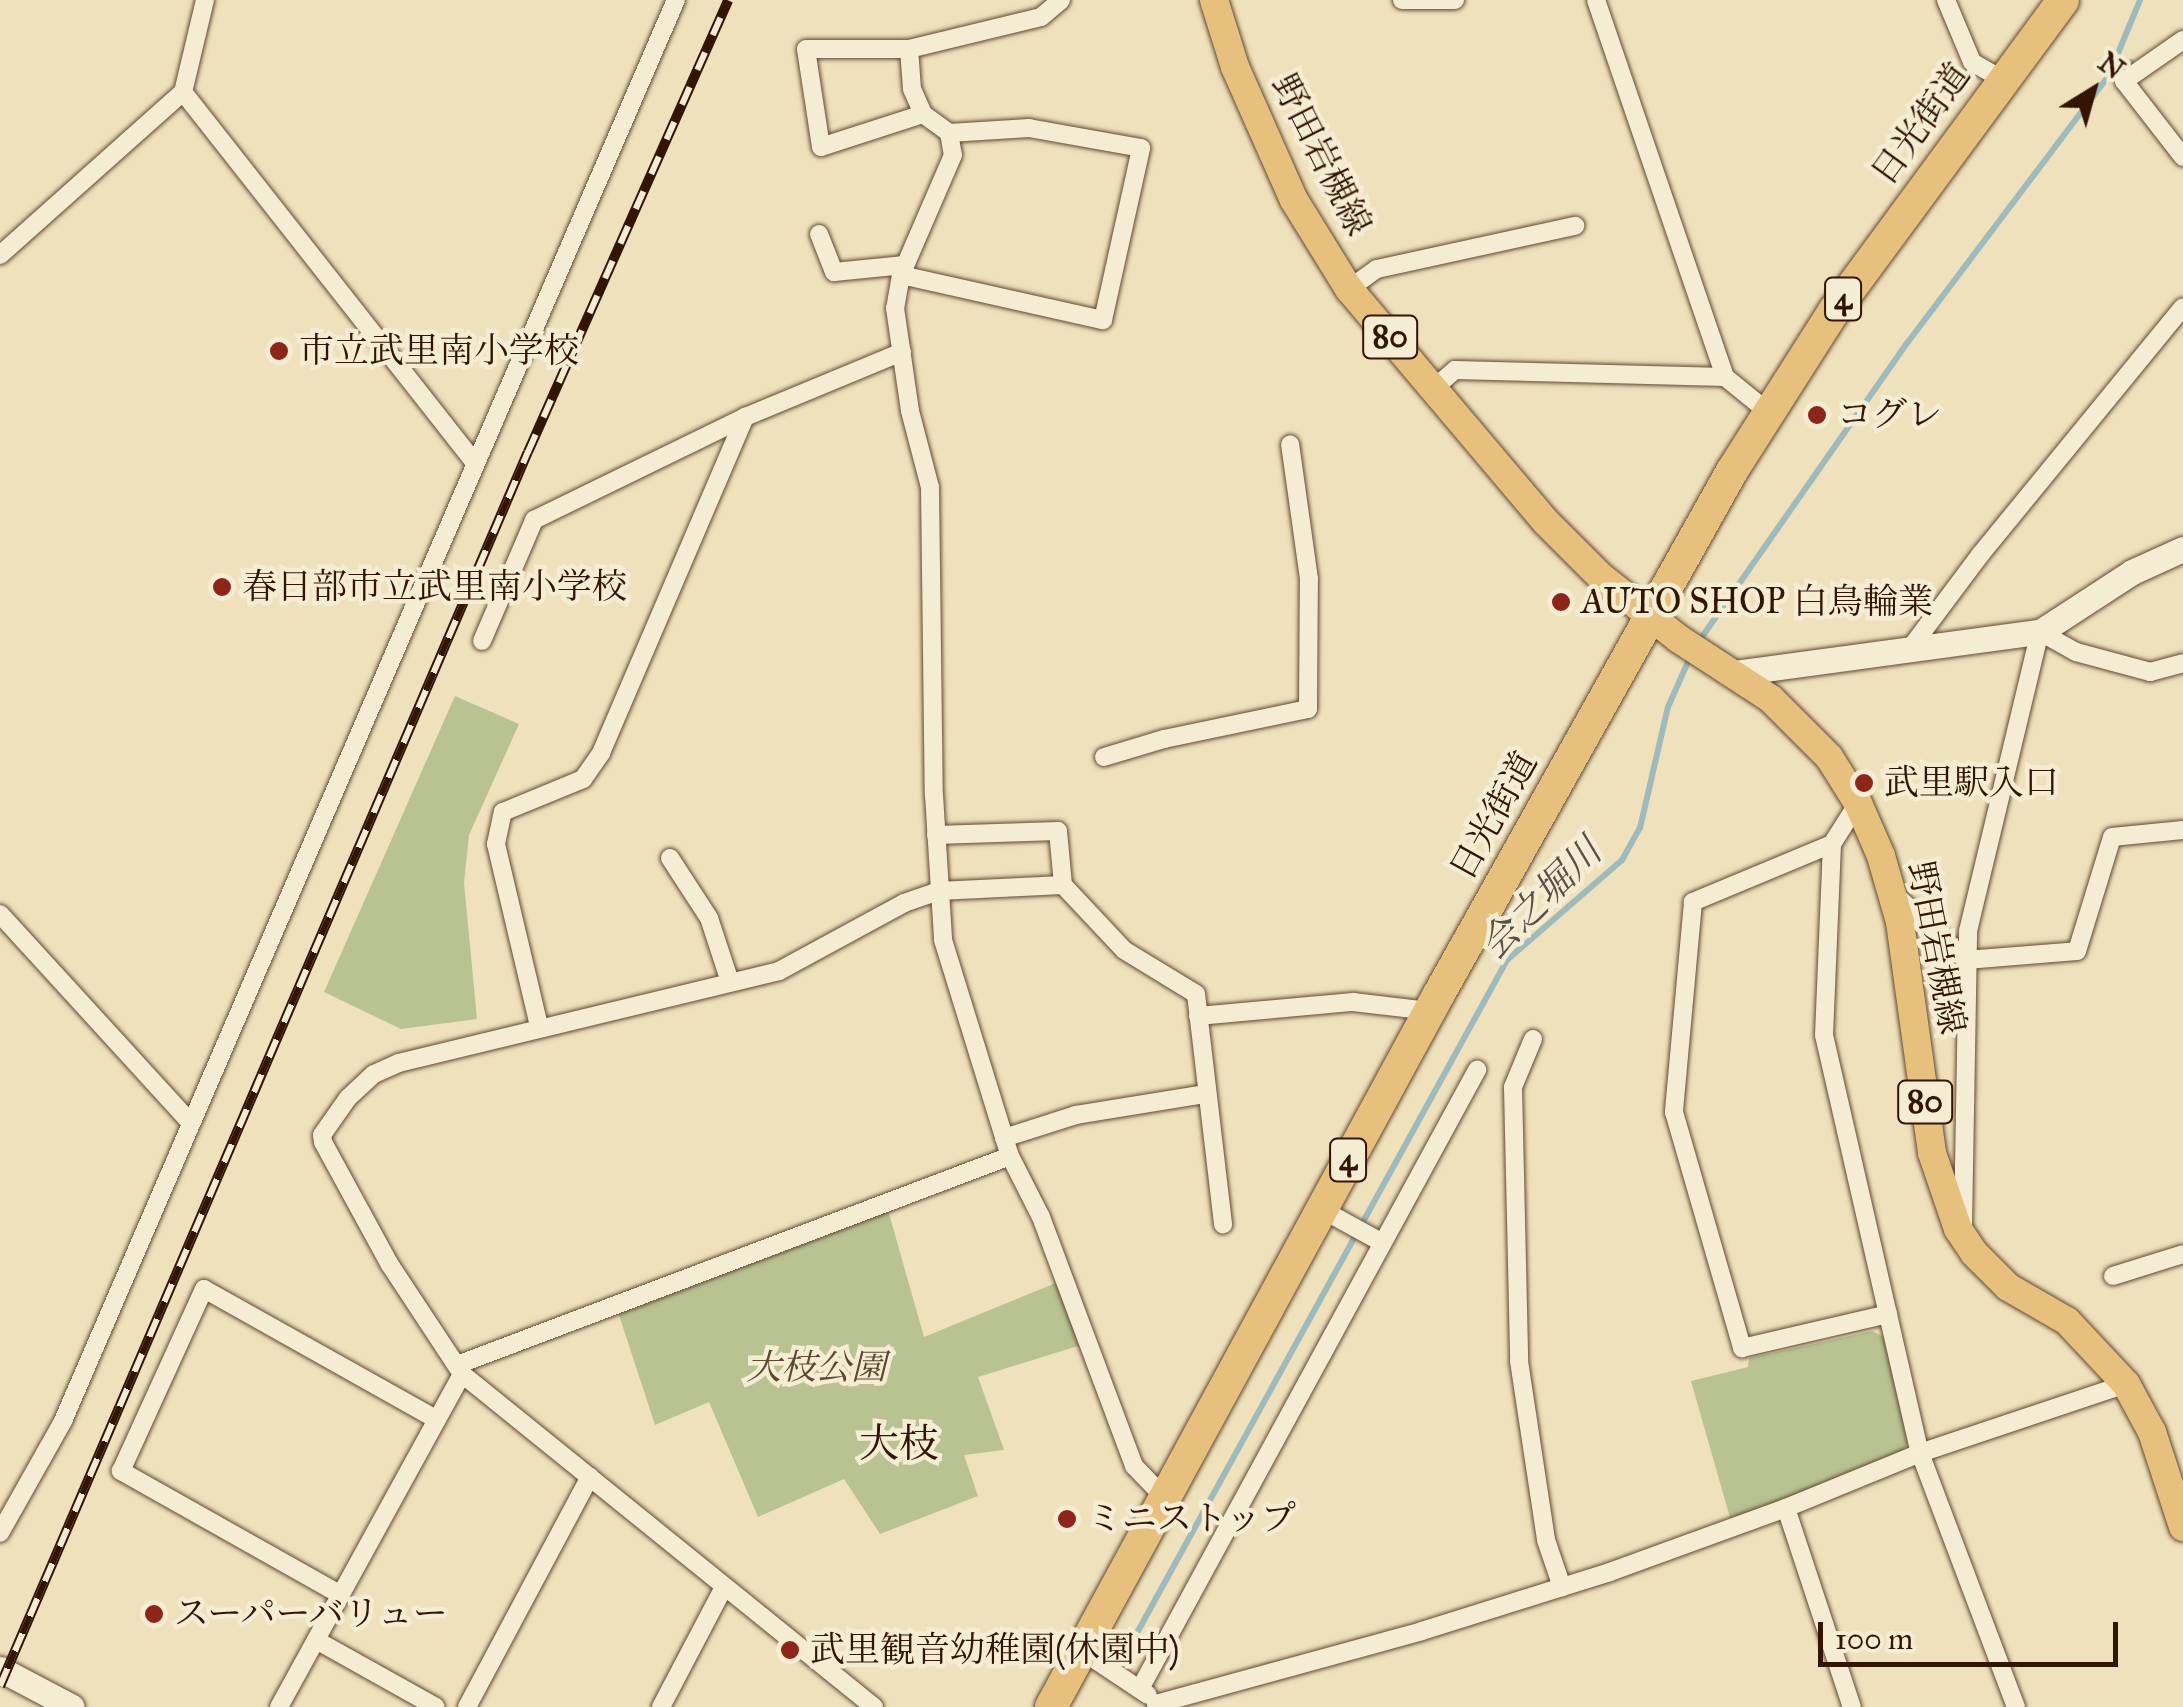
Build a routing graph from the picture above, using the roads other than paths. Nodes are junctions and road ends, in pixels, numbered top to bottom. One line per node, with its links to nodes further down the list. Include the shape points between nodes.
1 (206, 0): 13 (street)
2 (676, 0): 29 (street)
3 (1060, 0): 11 (street, via 1041,18)
4 (1214, 0): 21 (main road, 野田岩槻線 / 80, via 1235,67 1294,200)
5 (1402, 0): 6 (street)
6 (1455, 0)
7 (1596, 0): 24 (street)
8 (1946, 0): 12 (street, via 1972,62)
9 (2064, 0): 12 (highway, 日光街道 / 4)
10 (2183, 40): 16 (street, via 2124,81)
11 (909, 49): 14 (street, via 912,89); 14 (street, via 806,49 822,146)
12 (2002, 80): 26 (highway, 日光街道 / 4)
13 (182, 92): 19 (street); 29 (street)
14 (924, 114): 15 (street)
15 (949, 133): 20 (street, via 954,155); 20 (street, via 1029,128 1141,148 1103,320)
16 (2183, 157)
17 (1575, 226): 21 (street, via 1377,268)
18 (820, 234): 20 (street, via 834,272)
19 (0, 254)
20 (903, 270): 23 (street, via 895,308)
21 (1349, 289): 25 (main road, 野田岩槻線 / 80)
22 (2183, 307): 34 (street)
23 (902, 352): 27 (street); 40 (street, via 930,487)
24 (1725, 377): 25 (street, via 1455,370); 26 (street)
25 (1433, 390): 31 (main road, 野田岩槻線 / 80, via 1546,522)
26 (1768, 411): 31 (highway, 日光街道 / 4)
27 (745, 417): 33 (street, via 534,520); 51 (street, via 601,752 583,778 503,812 496,844)
28 (1290, 444): 37 (street, via 1308,579 1308,709 1164,738)
29 (476, 463): 55 (street)
30 (2183, 549): 32 (street, via 2132,572)
31 (1651, 616): 36 (main road, 野田岩槻線 / 80); 49 (highway, 日光街道 / 4)
32 (2040, 632): 34 (street); 35 (street, via 2076,652 2150,672); 47 (street)
33 (482, 641)
34 (1912, 646): 36 (street)
35 (2183, 662)
36 (1735, 673): 38 (main road, 野田岩槻線 / 80, via 1804,729)
37 (1104, 758)
38 (1858, 803): 41 (street); 45 (main road, 野田岩槻線 / 80)
39 (2183, 830): 47 (street, via 2112,837 2077,951)
40 (936, 835): 43 (street, via 1058,831); 44 (street)
41 (1832, 844): 63 (street, via 1824,1035); 63 (street, via 1693,902 1674,1112 1742,1348)
42 (670, 858): 48 (street, via 709,918)
43 (1062, 885): 44 (street); 50 (street, via 1124,950 1196,994)
44 (938, 891): 48 (street, via 778,971); 56 (street, via 955,991)
45 (1892, 892): 47 (street); 59 (main road, 野田岩槻線 / 80, via 1932,1153)
46 (0, 914): 55 (street)
47 (1966, 960): 59 (street)
48 (730, 982): 51 (street)
49 (1430, 1011): 50 (street, via 1353,1002); 57 (highway, 日光街道 / 4)
50 (1198, 1016): 54 (street)
51 (540, 1026): 64 (street, via 374,1074 322,1135 390,1264)
52 (1533, 1038): 76 (street, via 1513,1087 1519,1360 1546,1540)
53 (1477, 1070): 60 (street)
54 (1206, 1094): 56 (street, via 1076,1115); 58 (street)
55 (190, 1122): 68 (street)
56 (1007, 1147): 64 (street); 70 (street, via 1041,1218 1134,1466)
57 (1332, 1215): 60 (street); 70 (highway, 日光街道 / 4)
58 (1223, 1224)
59 (1962, 1236): 65 (main road, 野田岩槻線 / 80, via 2008,1287 2067,1321)
60 (1378, 1240): 81 (street)
61 (2183, 1254): 62 (street)
62 (2113, 1276)
63 (1888, 1314): 67 (street)
64 (460, 1370): 66 (street); 69 (street)
65 (2126, 1384): 67 (street); 73 (main road, 野田岩槻線 / 80, via 2152,1432)
66 (437, 1420): 77 (street); 77 (street, via 204,1289 121,1471)
67 (1920, 1453): 71 (street); 91 (street)
68 (38, 1469): 72 (street); 74 (street)
69 (590, 1478): 75 (street); 86 (street)
70 (1165, 1498): 79 (highway, 日光街道 / 4)
71 (1786, 1508): 76 (street); 90 (street)
72 (0, 1509)
73 (2183, 1527)
74 (0, 1533)
75 (724, 1587): 87 (street); 88 (street)
76 (1562, 1587): 82 (street)
77 (340, 1596): 78 (street)
78 (316, 1640): 84 (street); 85 (street)
79 (1092, 1657): 81 (street); 89 (highway, 日光街道 / 4)
80 (0, 1669): 83 (street)
81 (1138, 1685): 82 (street)
82 (1157, 1706)
83 (72, 1707)
84 (280, 1707)
85 (436, 1707)
86 (467, 1707)
87 (661, 1707)
88 (874, 1707)
89 (1051, 1707)
90 (1852, 1707)
91 (2016, 1707)

